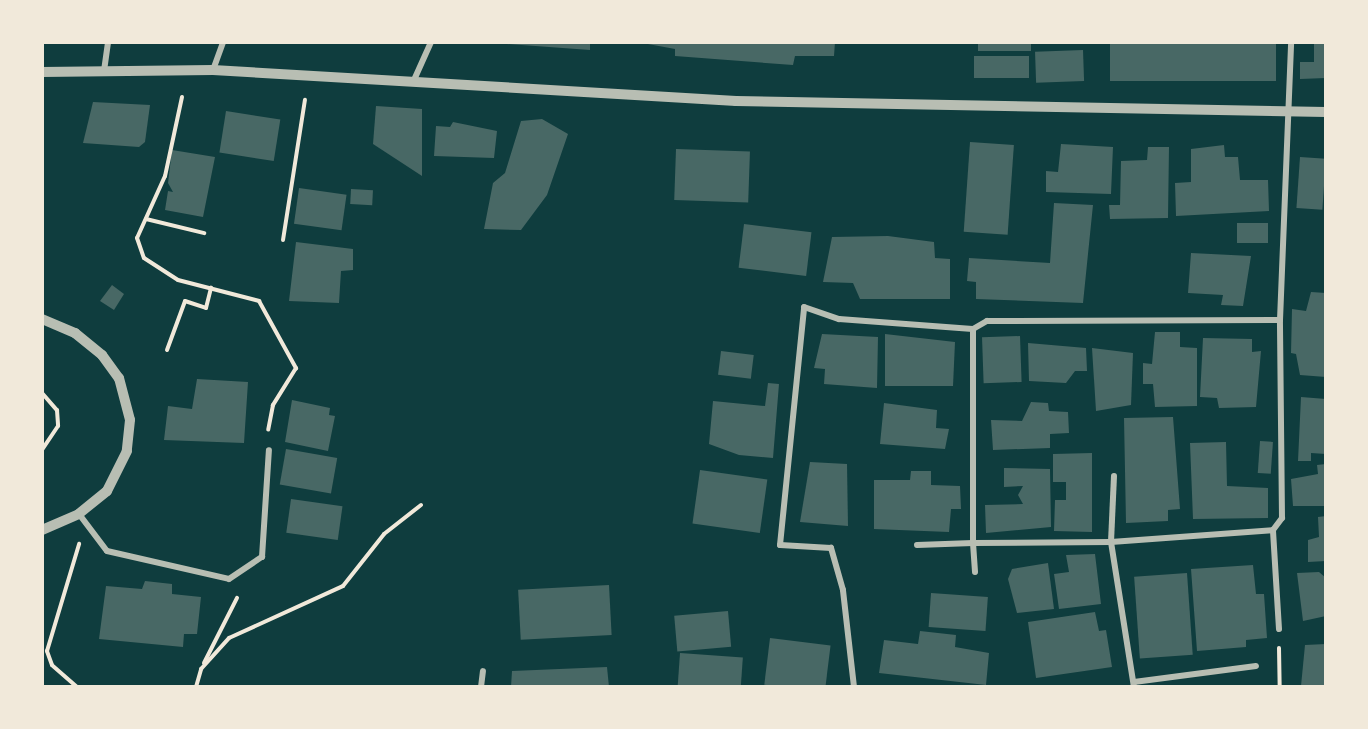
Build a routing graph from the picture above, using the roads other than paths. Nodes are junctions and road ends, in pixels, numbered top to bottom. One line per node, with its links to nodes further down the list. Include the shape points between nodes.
1 (108, 42): 6 (street)
2 (224, 42): 5 (street)
3 (431, 42): 8 (street)
4 (1291, 42): 9 (street)
5 (213, 70): 6 (street); 8 (street)
6 (105, 71): 7 (street)
7 (42, 72)
8 (414, 80): 9 (street, via 736,101)
9 (1287, 112): 10 (street); 12 (street)
10 (1326, 112)
11 (42, 319): 16 (street, via 75,333 102,355 119,378 130,410 129,441 118,475)
12 (1280, 320): 13 (street, via 987,321); 18 (street, via 1282,518)
13 (973, 329): 20 (street); 28 (street, via 839,319 804,307 780,545 831,548 843,590)
14 (269, 450): 16 (street, via 262,557 229,579 107,551)
15 (1114, 476): 19 (street)
16 (79, 514): 17 (street)
17 (42, 530)
18 (1273, 530): 19 (street); 23 (street)
19 (1111, 542): 20 (street); 26 (street)
20 (973, 543): 21 (street); 22 (street)
21 (917, 545)
22 (975, 572)
23 (1279, 629)
24 (1256, 666): 26 (street)
25 (483, 671): 27 (street)
26 (1134, 685)
27 (481, 687)
28 (854, 687)

